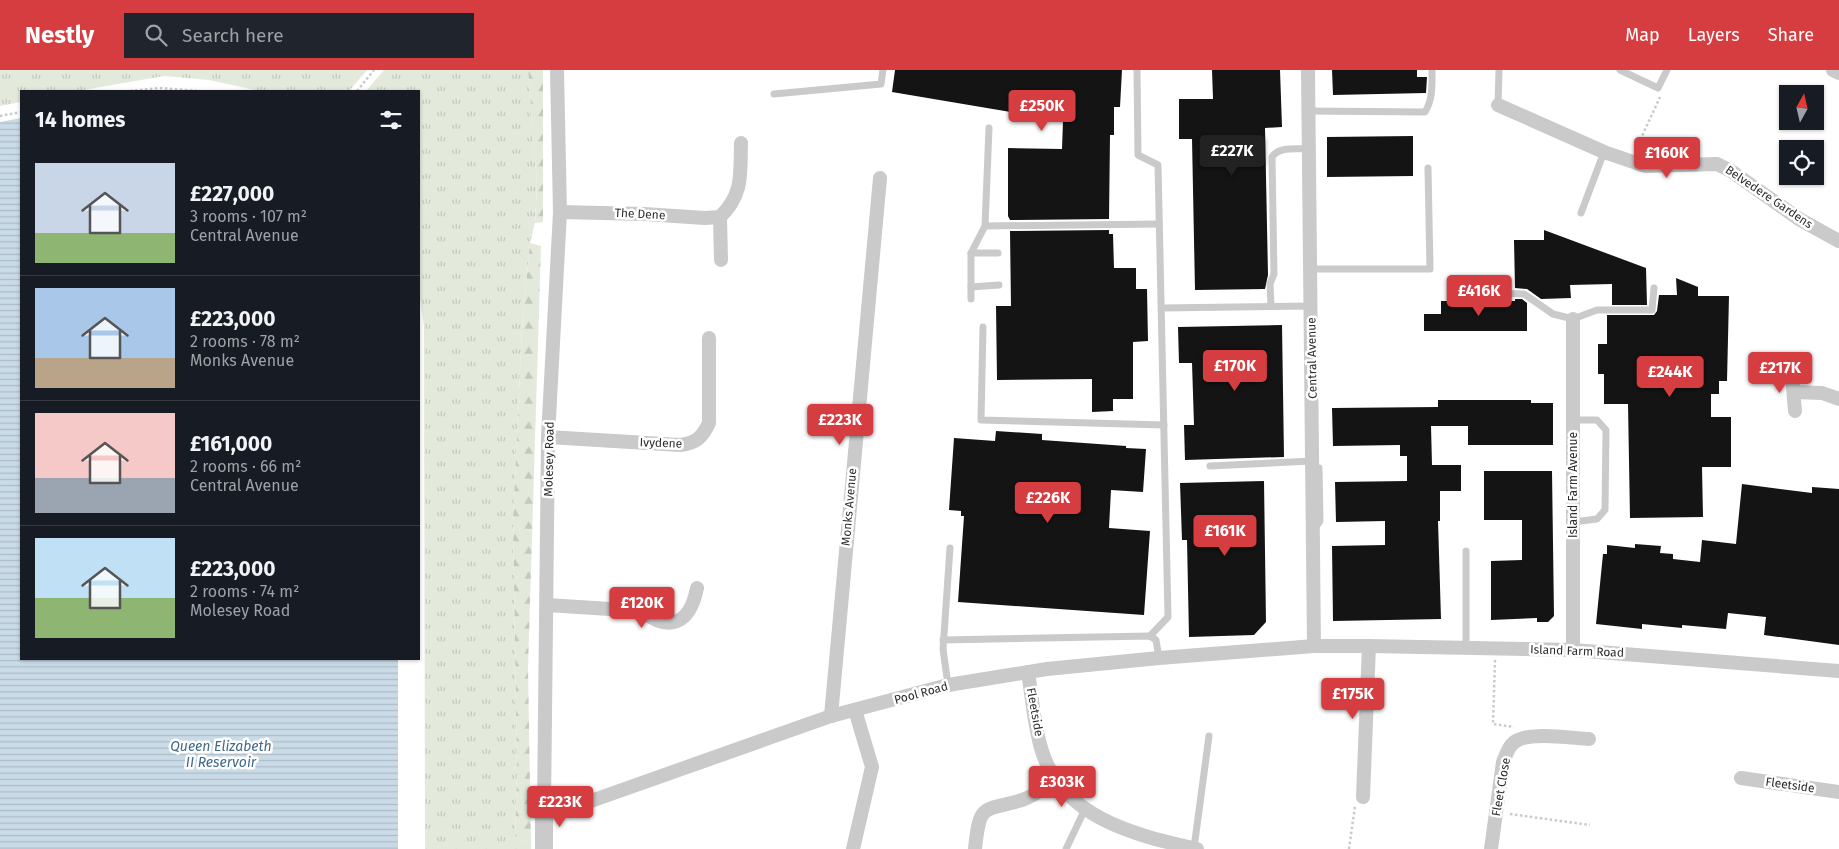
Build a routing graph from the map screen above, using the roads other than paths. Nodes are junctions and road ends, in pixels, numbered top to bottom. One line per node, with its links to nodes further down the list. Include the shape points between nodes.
1 (557, 70): 20 (street, Molesey Road)
2 (883, 70): 11 (lane, via 881,84)
3 (1137, 70): 23 (lane, via 1138,155 1158,165)
4 (1308, 70): 13 (street, Central Avenue)
5 (1432, 70): 13 (lane, via 1430,104 1425,112)
6 (1499, 70): 12 (lane)
7 (1620, 70): 8 (lane, via 1658,88)
8 (1667, 70)
9 (1833, 70): 10 (street)
10 (1839, 73)
11 (774, 94)
12 (1498, 105): 17 (street, Belvedere Gardens)
13 (1309, 111): 16 (street, Central Avenue)
14 (989, 128): 24 (lane)
15 (741, 143): 22 (street, via 739,190 731,206)
16 (1310, 148): 29 (street, Central Avenue); 35 (lane, via 1283,150 1275,152 1272,157)
17 (1604, 152): 21 (lane); 25 (street, Belvedere Gardens, via 1645,166 1717,164)
18 (1428, 168): 29 (lane, via 1430,269)
19 (880, 178): 68 (street, Monks Avenue)
20 (560, 212): 22 (street, The Dene); 47 (street, Molesey Road)
21 (1581, 213)
22 (720, 217): 28 (street)
23 (1159, 224): 24 (lane); 37 (lane)
24 (986, 226): 26 (lane)
25 (1839, 242)
26 (971, 253): 27 (lane); 31 (lane)
27 (998, 253)
28 (721, 260)
29 (1311, 269): 36 (street, Central Avenue)
30 (999, 285): 31 (lane)
31 (971, 287): 34 (lane)
32 (1654, 288): 38 (lane, via 1652,310 1597,310)
33 (1490, 293): 38 (lane, via 1524,294 1553,314)
34 (971, 299)
35 (1272, 305): 36 (lane); 37 (lane)
36 (1312, 306): 48 (street, Central Avenue)
37 (1162, 308): 46 (lane)
38 (1573, 319): 45 (street, Island Farm Avenue)
39 (983, 327): 46 (lane, via 981,420)
40 (709, 338): 47 (street, Ivydene, via 709,423 704,435 694,444)
41 (1792, 376): 42 (street)
42 (1794, 392): 43 (street, via 1822,393); 44 (street)
43 (1839, 399)
44 (1795, 411)
45 (1573, 420): 51 (street, Island Farm Avenue); 51 (lane, via 1597,420 1606,430 1605,510 1597,519)
46 (1164, 425): 57 (lane, via 1168,617)
47 (548, 437): 56 (street, Molesey Road)
48 (1313, 446): 49 (street, Central Avenue); 52 (lane, via 1318,452 1320,513 1317,527)
49 (1312, 461): 50 (lane); 52 (street, Central Avenue)
50 (1210, 466)
51 (1573, 522): 62 (street, Island Farm Avenue)
52 (1313, 526): 59 (street, Central Avenue)
53 (950, 548): 58 (lane)
54 (1466, 551): 61 (lane)
55 (696, 588): 56 (street, via 694,602 682,620 670,622 653,620 641,611)
56 (547, 605): 75 (street, Molesey Road)
57 (1150, 636): 58 (lane); 63 (lane, via 1156,640)
58 (943, 640): 66 (lane)
59 (1314, 646): 60 (street, Island Farm Road); 63 (street, Pool Road)
60 (1369, 646): 61 (street, Island Farm Road); 74 (street)
61 (1466, 649): 62 (street, Island Farm Road)
62 (1574, 650): 64 (street, Island Farm Road)
63 (1159, 658): 65 (street, Pool Road)
64 (1839, 671)
65 (1028, 672): 66 (street, Pool Road); 72 (street, Fleetside, via 1041,749)
66 (948, 685): 67 (street, Pool Road)
67 (855, 710): 68 (street, Pool Road); 78 (street, via 872,767)
68 (831, 716): 75 (street, Pool Road, via 591,801 572,806)
69 (1209, 736): 81 (lane)
70 (1589, 738): 82 (street, Fleet Close, via 1533,736 1519,739 1508,748 1503,762)
71 (1741, 778): 73 (street, Fleetside)
72 (1056, 779): 76 (street, Fleetside); 79 (street, via 1023,800 992,806 982,813)
73 (1839, 792)
74 (1363, 797)
75 (544, 807): 77 (street, Molesey Road)
76 (1085, 810): 80 (lane); 81 (street, Fleetside, via 1106,822 1152,839)
77 (544, 849)
78 (853, 849)
79 (975, 849)
80 (1066, 849)
81 (1195, 849)
82 (1491, 849)

